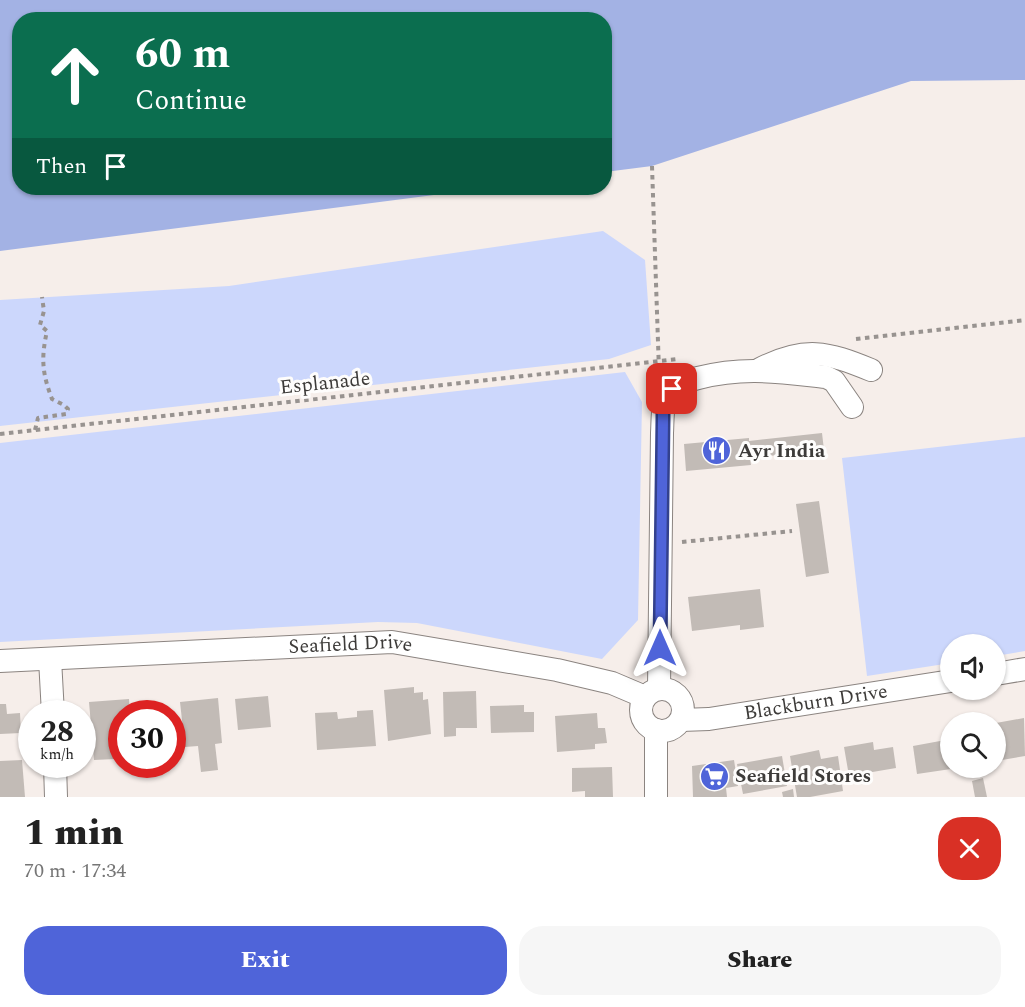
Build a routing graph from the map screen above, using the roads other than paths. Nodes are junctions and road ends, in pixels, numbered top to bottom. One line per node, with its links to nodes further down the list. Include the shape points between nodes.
1 (759, 369): 2 (street, via 788,356 811,354 837,356); 3 (street, via 826,377 834,381); 9 (street, via 689,381 672,389 663,405)
2 (872, 370)
3 (852, 407)
4 (50, 658): 5 (street, Seafield Drive); 9 (street, Seafield Drive, via 392,642 557,670); 10 (street)
5 (0, 661)
6 (1025, 669): 7 (street)
7 (1006, 672)
8 (940, 683): 11 (street, Blackburn Drive)
9 (652, 693): 11 (street, via 666,689 677,696 683,707); 12 (street, via 641,710 650,728)
10 (52, 700)
11 (681, 720): 12 (street, via 668,731)
12 (656, 730): 15 (street)
13 (55, 778): 14 (street)
14 (56, 797)
15 (656, 797)

